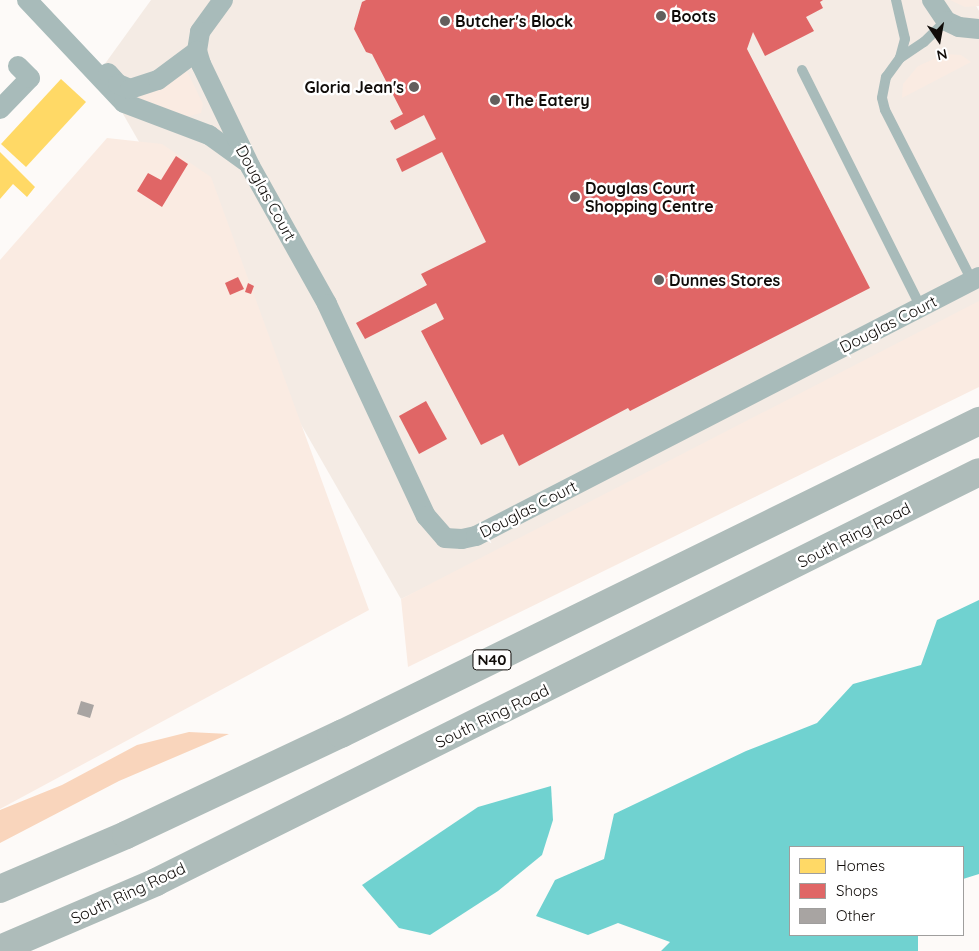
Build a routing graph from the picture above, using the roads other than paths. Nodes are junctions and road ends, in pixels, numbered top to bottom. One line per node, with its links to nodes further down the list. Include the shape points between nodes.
1 (28, 0): 13 (street, via 124,103 209,135)
2 (40, 0): 8 (street, via 118,84 130,89 158,80)
3 (223, 0): 8 (street)
4 (896, 0): 9 (lane, via 905,39)
5 (932, 0): 6 (street)
6 (946, 21): 7 (street, via 959,27); 9 (lane, via 924,42)
7 (979, 29)
8 (199, 42): 13 (street, Douglas Court)
9 (900, 58): 14 (lane, via 886,77 882,98 885,110)
10 (18, 66): 12 (street, via 30,78)
11 (802, 70): 15 (lane)
12 (0, 109)
13 (250, 166): 15 (street, Douglas Court, via 327,304 426,516 437,533 452,540 476,536)
14 (975, 279): 15 (street, Douglas Court)
15 (920, 308)
16 (979, 421): 18 (highway, N40, via 341,734 126,835)
17 (979, 472): 19 (highway, South Ring Road, via 156,882)
18 (0, 889)
19 (0, 949)

